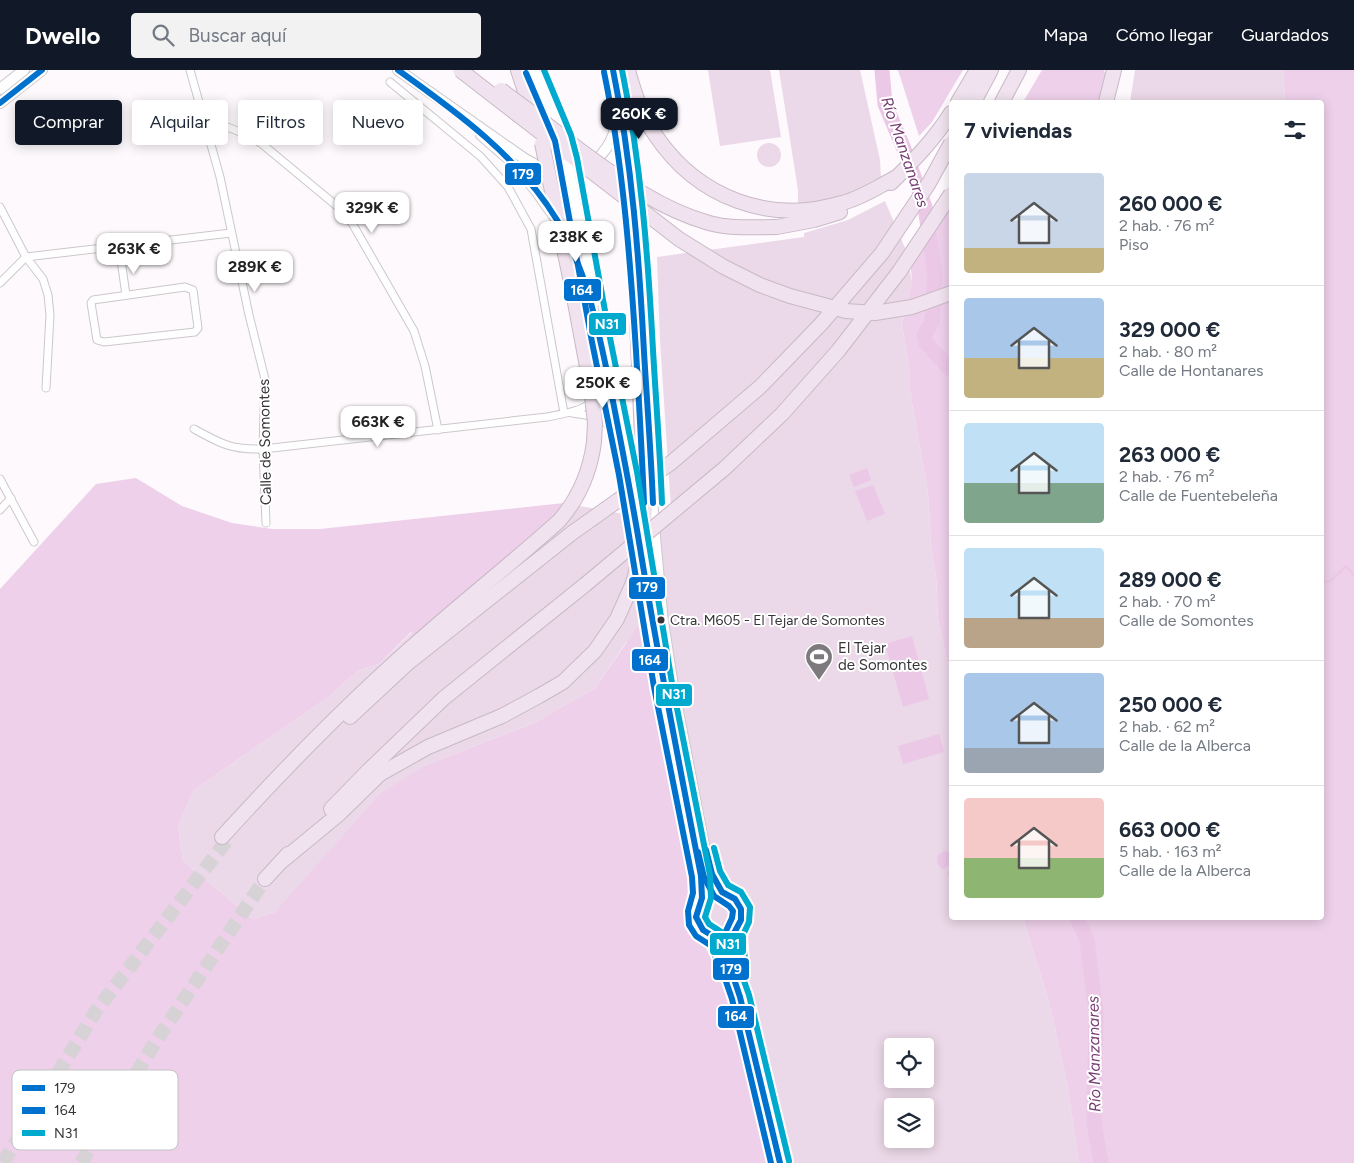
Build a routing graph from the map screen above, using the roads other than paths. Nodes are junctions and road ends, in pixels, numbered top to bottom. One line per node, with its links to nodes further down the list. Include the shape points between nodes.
1 (24, 70): 17 (main road)
2 (42, 70): 24 (main road)
3 (190, 70): 19 (street, Calle de Somontes)
4 (398, 70): 18 (main road)
5 (460, 70): 37 (highway, bridge, via 679,239 760,285 846,312 875,313 912,307)
6 (476, 70): 29 (highway, bridge, via 619,179 671,208 710,223 777,227 814,220 868,199)
7 (518, 70): 28 (highway, bridge, via 542,143 591,388 594,442 592,460 580,493 559,521 527,551 361,693 263,792 225,839 408,663 572,533 678,456 761,386 821,324 882,253)
8 (534, 70): 39 (street, bridge, via 564,138)
9 (608, 70): 18 (main road, via 615,117 612,139 591,164 574,172 555,172 535,165)
10 (614, 70): 32 (street)
11 (628, 70): 29 (highway, via 643,114 667,152 706,186 751,206 780,211 814,210 843,203)
12 (977, 70): 20 (highway)
13 (991, 70): 21 (highway)
14 (1019, 70): 22 (highway)
15 (1114, 70): 23 (highway)
16 (390, 82): 42 (street, via 480,156 508,187 531,230)
17 (0, 89)
18 (430, 93): 39 (main road, via 511,160 538,192 573,249 588,289)
19 (198, 100)
20 (959, 100)
21 (975, 100)
22 (1003, 100)
23 (1106, 100)
24 (0, 103)
25 (949, 116): 29 (highway, via 939,132)
26 (228, 128): 44 (street, via 262,144 338,207 352,223 414,331)
27 (211, 145): 33 (street, Calle de Somontes)
28 (949, 147)
29 (897, 177)
30 (949, 197): 54 (highway, bridge, via 899,272 844,343 782,414 725,468 444,698)
31 (0, 207): 35 (street)
32 (635, 215): 54 (highway, via 645,509 642,548 633,583 617,618 595,651 563,682 502,716 428,747 380,774 339,814); 56 (street, via 662,618 705,848 712,874)
33 (231, 233): 34 (street); 46 (street, Calle de Somontes, via 265,379)
34 (119, 246): 35 (street); 38 (street)
35 (26, 256): 36 (street); 41 (street, via 43,279 48,295)
36 (0, 284)
37 (949, 294)
38 (126, 295): 38 (street, via 190,288 193,290 197,331 104,342 97,340 92,301)
39 (601, 340): 40 (street)
40 (608, 375): 42 (street, via 602,391 591,405); 45 (street)
41 (46, 388)
42 (567, 413): 44 (street); 45 (street, via 591,415 606,421)
43 (194, 429): 46 (street, via 219,443 242,450)
44 (438, 430): 46 (street)
45 (621, 436): 47 (street)
46 (264, 449): 51 (street, Calle de Somontes)
47 (628, 474)
48 (0, 479): 49 (street)
49 (11, 498): 50 (street); 52 (street)
50 (0, 510)
51 (266, 523)
52 (34, 542)
53 (663, 685): 57 (street)
54 (282, 861): 55 (highway)
55 (265, 879)
56 (722, 892): 57 (street); 58 (street, via 731,895 742,909 742,918)
57 (702, 899): 59 (street, via 696,914 697,922 701,930)
58 (734, 933): 59 (street); 60 (street)
59 (716, 938): 60 (street)
60 (740, 997): 61 (street)
61 (780, 1163)

